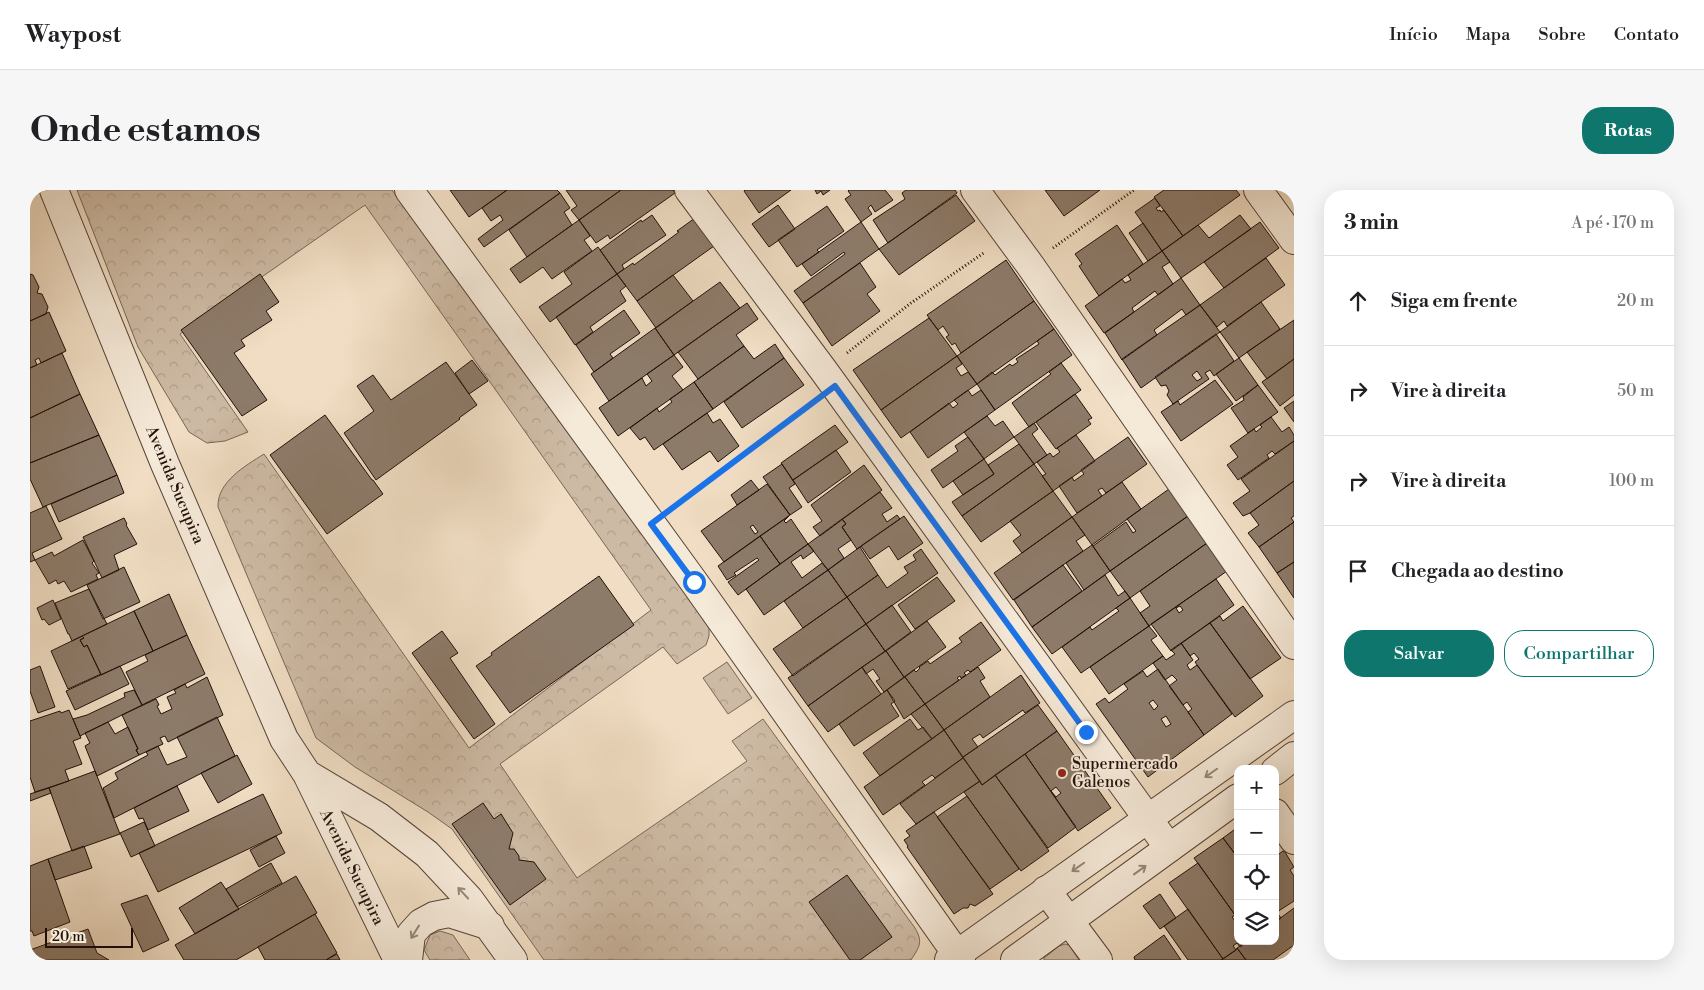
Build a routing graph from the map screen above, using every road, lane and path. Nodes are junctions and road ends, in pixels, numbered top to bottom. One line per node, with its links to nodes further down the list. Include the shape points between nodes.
1 (54, 190): 17 (street, Avenida Sucupira, via 165,464 284,739)
2 (409, 190): 11 (street)
3 (689, 190): 10 (street)
4 (975, 190): 7 (street)
5 (1134, 190): 9 (path)
6 (1258, 190): 8 (street)
7 (1008, 235): 9 (street); 10 (path, via 912,303)
8 (1294, 240)
9 (1030, 265): 12 (street)
10 (830, 379): 11 (path); 19 (street)
11 (651, 524): 26 (street)
12 (1294, 645)
13 (1294, 715): 15 (street)
14 (1294, 756): 16 (street)
15 (1239, 763): 19 (street, one-way to 19)
16 (1279, 768)
17 (308, 774): 25 (street, Avenida Sucupira, one-way to 17, via 427,854 379,817); 27 (street, Avenida Sucupira)
18 (1234, 801): 22 (street)
19 (1148, 818): 22 (street); 23 (street, one-way to 23)
20 (1279, 819): 21 (street)
21 (1294, 840)
22 (1169, 848): 24 (street, one-way to 22)
23 (1046, 890): 24 (street); 26 (street)
24 (1070, 920): 30 (street); 31 (street)
25 (490, 926): 28 (street, one-way to 28, via 449,913 434,916 421,923 412,934); 29 (street, Avenida Sucupira)
26 (955, 958)
27 (398, 960)
28 (408, 960)
29 (513, 960)
30 (1015, 960)
31 (1098, 960)

